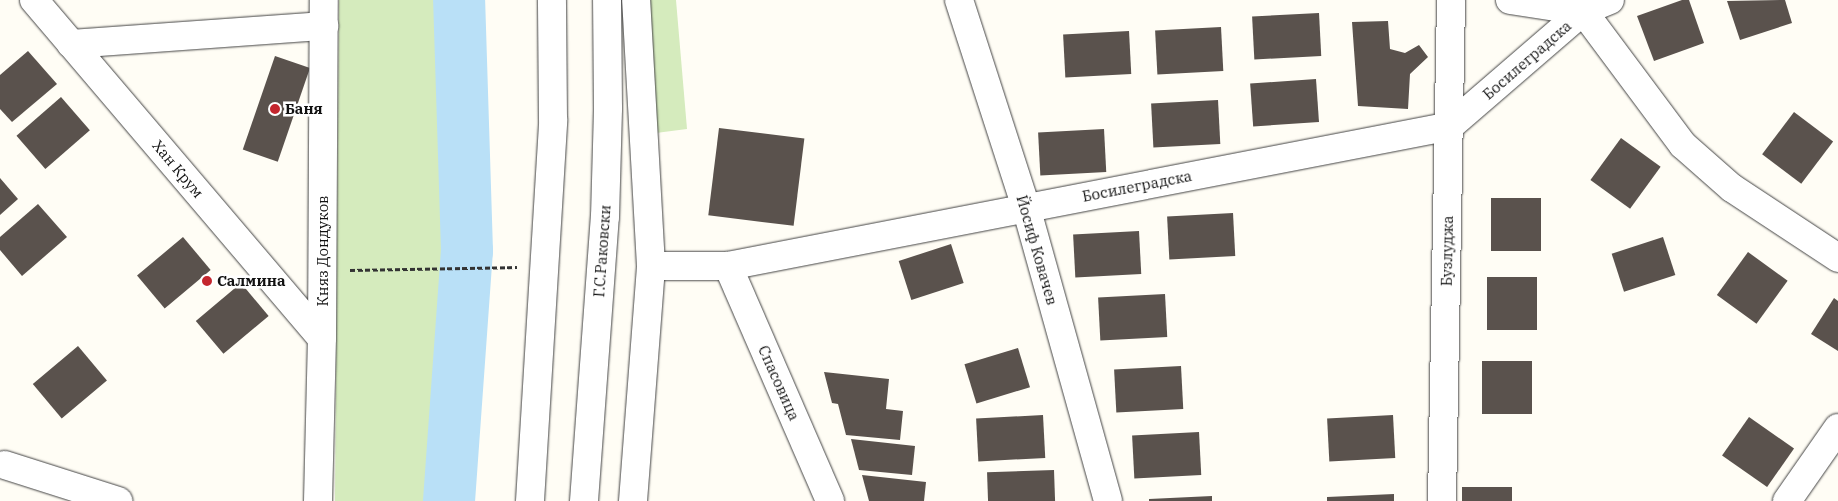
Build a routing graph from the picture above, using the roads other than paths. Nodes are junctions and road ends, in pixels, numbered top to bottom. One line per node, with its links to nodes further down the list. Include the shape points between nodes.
1 (34, 0): 11 (street, Хан Крум)
2 (552, 0): 22 (street, via 553,120)
3 (607, 0): 23 (street, Г.С.Раковски, via 605,217)
4 (636, 0): 15 (street)
5 (959, 0): 13 (street, Йосиф Ковачев)
6 (1450, 0): 12 (street, Бузлуджа)
7 (1510, 0): 9 (street)
8 (1610, 0): 9 (street)
9 (1583, 11): 12 (street, Босилеградска); 14 (street, via 1683,145 1732,188)
10 (324, 13): 11 (street); 17 (street, Княз Дондуков)
11 (71, 44): 17 (street, Хан Крум)
12 (1450, 126): 13 (street, Босилеградска); 27 (street, Бузлуджа)
13 (1026, 207): 16 (street, Босилеградска); 26 (street, Йосиф Ковачев)
14 (1838, 258)
15 (651, 266): 16 (street, Босилеградска); 24 (street)
16 (728, 266): 25 (street, Спасовица)
17 (322, 338): 21 (street, Княз Дондуков)
18 (1838, 428): 28 (street)
19 (5, 465): 20 (street)
20 (118, 501)
21 (318, 501)
22 (530, 501)
23 (584, 501)
24 (633, 501)
25 (830, 501)
26 (1108, 501)
27 (1442, 501)
28 (1787, 501)

